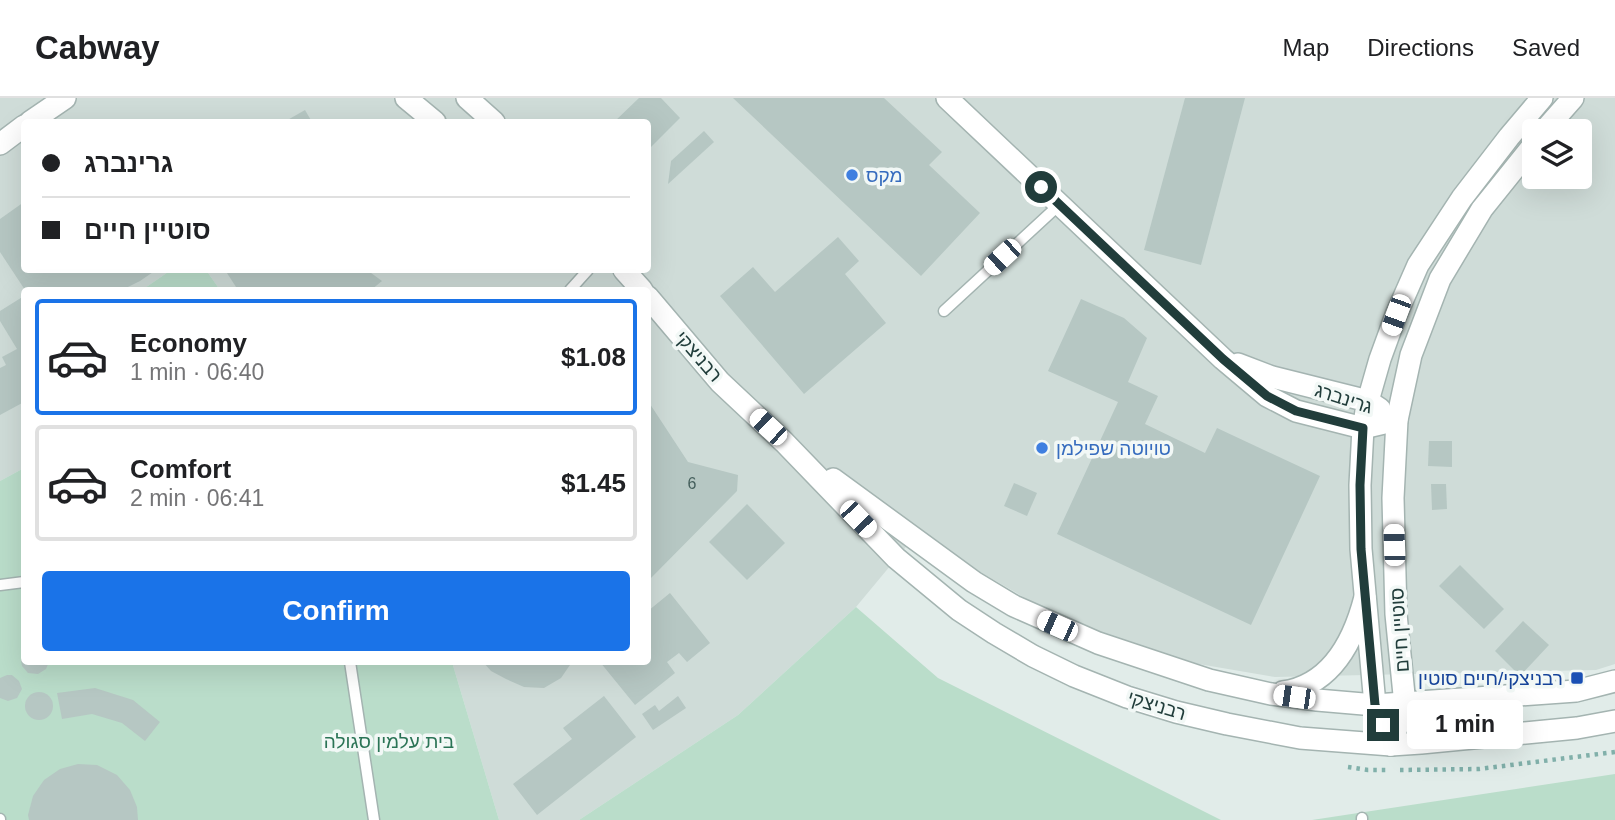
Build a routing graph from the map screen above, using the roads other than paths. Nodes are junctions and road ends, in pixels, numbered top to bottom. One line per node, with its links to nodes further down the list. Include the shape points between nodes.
1 (65, 98): 7 (street)
2 (406, 98): 8 (street)
3 (467, 98): 9 (street)
4 (947, 98): 14 (street, גרינברג)
5 (1542, 98): 22 (street, סוטיין חיים, via 1462,198 1418,265)
6 (1573, 98): 10 (street)
7 (34, 119)
8 (431, 119)
9 (491, 119)
10 (1555, 119)
11 (21, 128): 12 (street)
12 (0, 144)
13 (1522, 159): 23 (street, סוטיין חיים, via 1482,209 1440,279 1411,355)
14 (1060, 204): 20 (lane); 21 (street, גרינברג)
15 (585, 273): 17 (lane)
16 (627, 273): 18 (street)
17 (573, 287)
18 (639, 287)
19 (651, 301): 25 (street, רבניצקי, via 720,382)
20 (944, 311)
21 (1223, 359): 22 (street, גרינברג, via 1272,377); 24 (street, גרינברג, via 1267,396 1296,411)
22 (1368, 401): 23 (street, גרינברג); 24 (street, סוטיין חיים)
23 (1397, 420): 24 (street, גרינברג); 33 (street, סוטיין חיים, via 1393,498 1396,614)
24 (1363, 428): 28 (street, סוטיין חיים, via 1360,485)
25 (784, 442): 31 (street, רבניצקי, via 974,582 1014,606 1164,666); 35 (street, רבניצקי, via 896,558 959,610 1074,676 1139,701 1227,724 1300,738)
26 (21, 582): 27 (lane)
27 (0, 585)
28 (1365, 597): 31 (street, via 1336,663 1317,680); 32 (street, סוטיין חיים)
29 (350, 665): 36 (lane)
30 (1615, 681): 33 (street, רבניצקי, via 1576,691)
31 (1271, 694): 32 (street, רבניצקי)
32 (1375, 705): 33 (street, רבניצקי); 35 (street, סוטיין חיים)
33 (1405, 705): 35 (street, סוטיין חיים)
34 (1615, 721): 35 (street, רבניצקי)
35 (1391, 744)
36 (374, 820)

